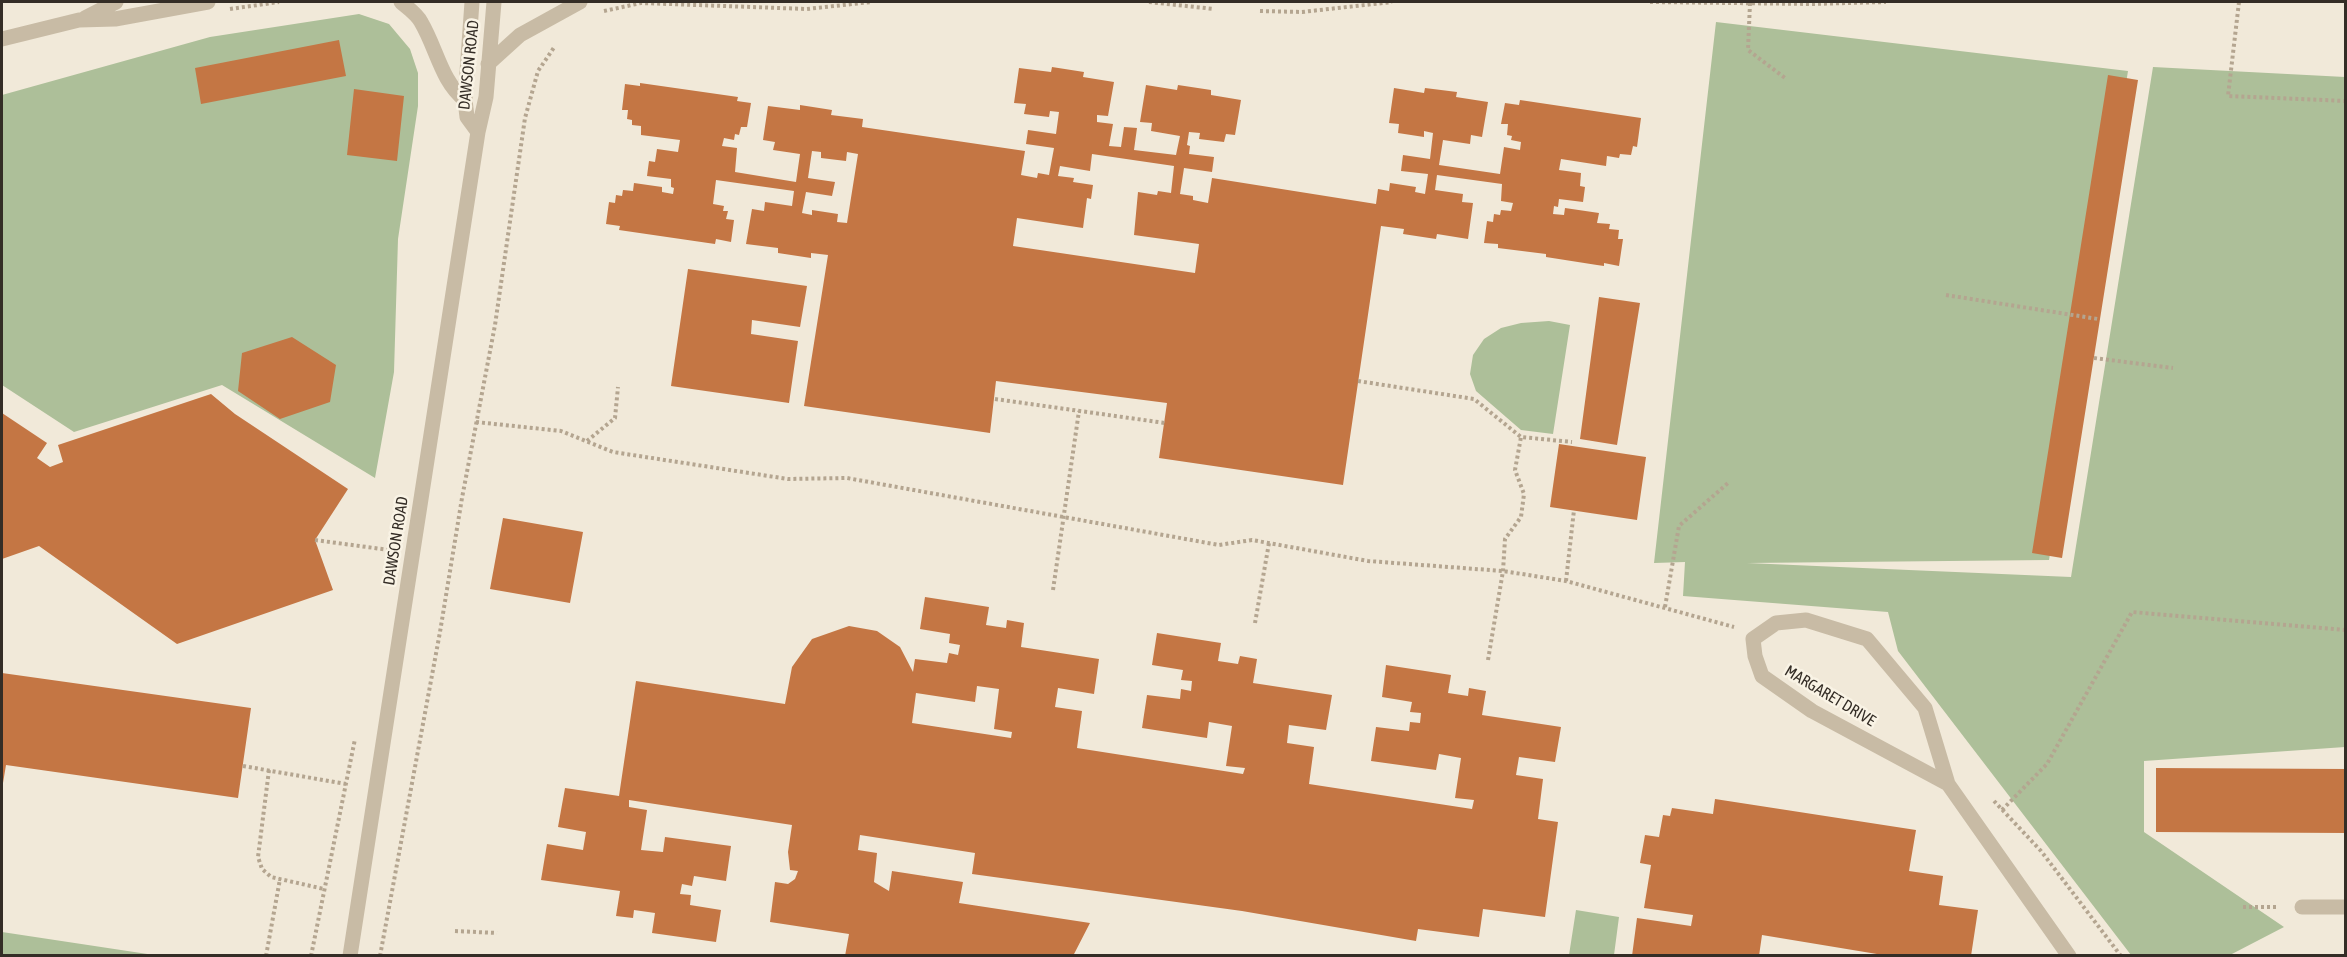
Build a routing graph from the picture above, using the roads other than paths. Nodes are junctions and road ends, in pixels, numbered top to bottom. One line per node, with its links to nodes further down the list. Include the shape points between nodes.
1 (116, 2): 7 (street)
2 (208, 2): 7 (street, via 115,19)
3 (401, 2): 10 (street, via 420,20 452,90)
4 (472, 2): 10 (street, DAWSON ROAD)
5 (494, 2): 9 (street, DAWSON ROAD)
6 (580, 2): 9 (street, via 520,35)
7 (80, 20): 8 (street)
8 (2, 39)
9 (488, 64): 11 (street, DAWSON ROAD, via 484,113)
10 (465, 100): 11 (street, DAWSON ROAD, via 467,117)
11 (478, 132): 15 (street, DAWSON ROAD)
12 (1948, 784): 12 (street, MARGARET DRIVE, via 1812,711 1762,676 1753,639 1776,623 1806,620 1868,639 1925,708); 16 (street, MARGARET DRIVE)
13 (2302, 907): 14 (street)
14 (2346, 907)
15 (350, 956)
16 (2069, 956)

